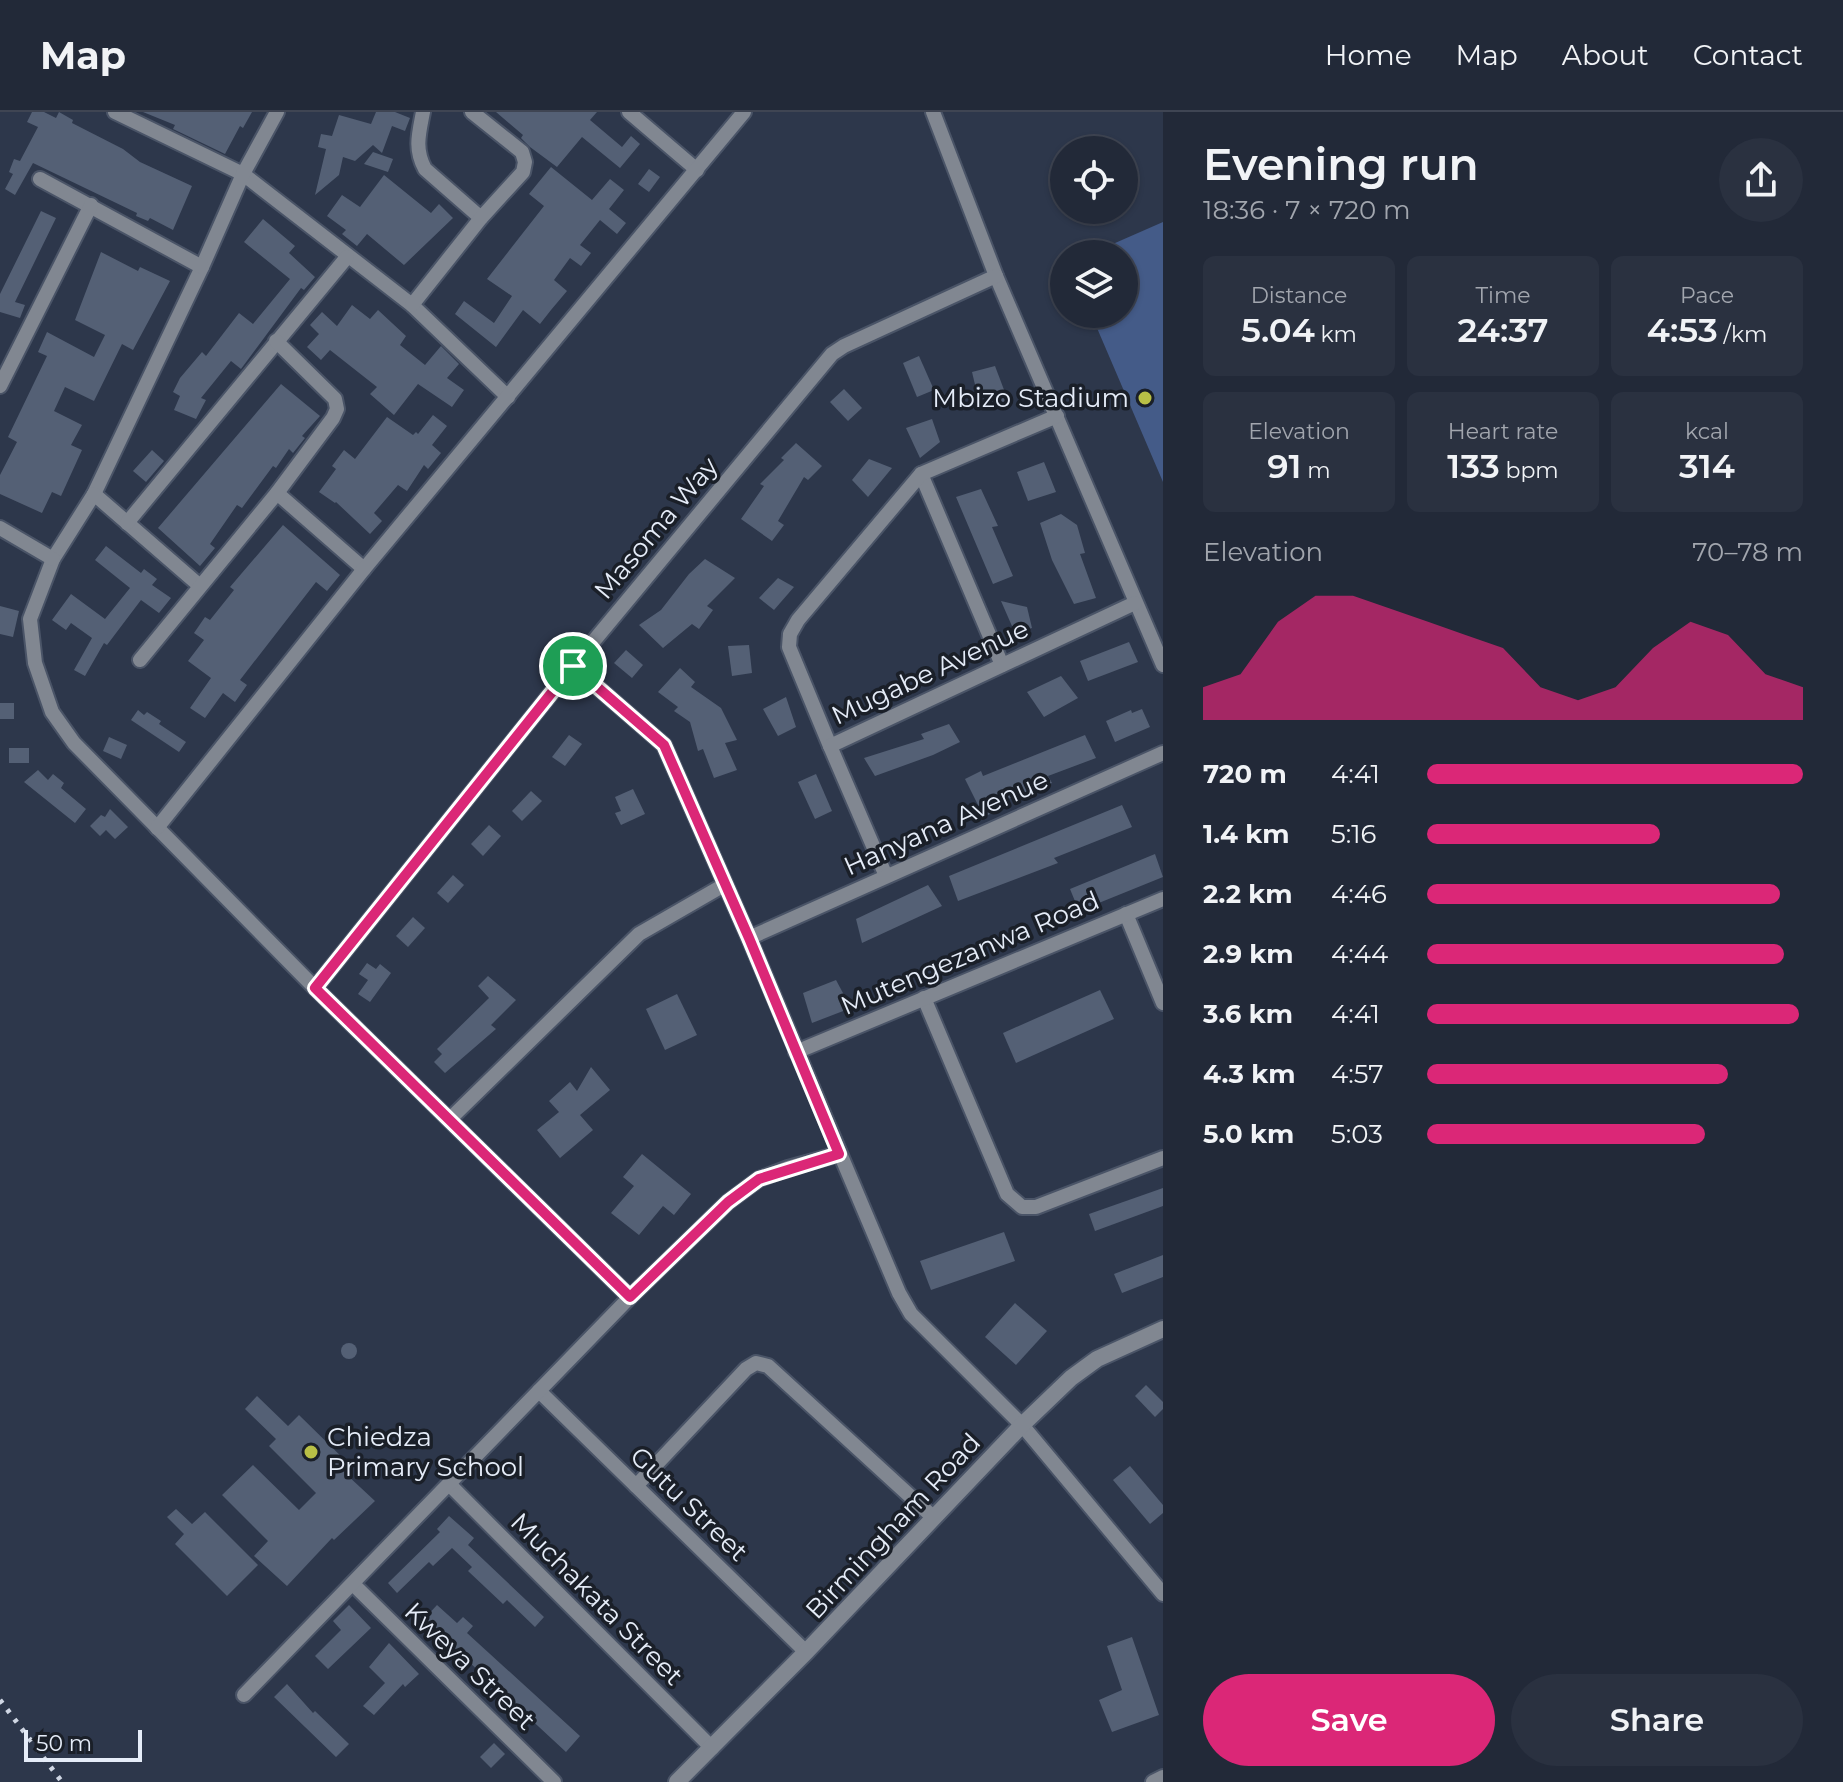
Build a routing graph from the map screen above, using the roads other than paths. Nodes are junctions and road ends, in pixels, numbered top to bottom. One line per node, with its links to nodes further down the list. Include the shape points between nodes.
1 (115, 112): 9 (street)
2 (277, 112): 9 (street)
3 (423, 112): 12 (street, via 417,145 425,169)
4 (472, 112): 12 (street, via 522,152 525,162 523,172)
5 (629, 112): 8 (street)
6 (744, 112): 8 (street)
7 (933, 112): 15 (street)
8 (697, 170): 19 (street)
9 (243, 174): 13 (street); 14 (street)
10 (40, 179): 11 (street)
11 (91, 205): 14 (street); 18 (street)
12 (481, 218): 16 (street)
13 (347, 257): 16 (street); 17 (street)
14 (202, 267): 23 (street)
15 (996, 276): 20 (street); 33 (street, Masoma Way, via 832,354)
16 (412, 305): 19 (street)
17 (276, 341): 22 (street, via 335,399 337,409); 24 (street)
18 (0, 386)
19 (508, 397): 27 (street)
20 (1057, 416): 21 (street); 29 (street)
21 (921, 474): 31 (street); 34 (street, via 790,634 789,647)
22 (277, 493): 27 (street); 28 (street)
23 (94, 494): 24 (street); 26 (street)
24 (127, 523): 28 (street)
25 (0, 528): 26 (street)
26 (53, 559): 36 (street, via 30,619 35,663 52,712 74,743)
27 (364, 569): 36 (street)
28 (200, 586): 30 (street)
29 (1135, 603): 31 (street, Mugabe Avenue); 32 (street)
30 (140, 660)
31 (1002, 665): 34 (street, Mugabe Avenue)
32 (1163, 665)
33 (573, 666): 38 (street, via 664,745); 42 (street, Masoma Way)
34 (830, 746): 37 (street, Mugabe Avenue)
35 (1163, 753): 37 (street, Hanyana Avenue)
36 (157, 828): 42 (street)
37 (886, 876): 41 (street, Hanyana Avenue)
38 (724, 885): 41 (street); 46 (street, via 639,934)
39 (1163, 899): 40 (street, Mutengezanwa Road)
40 (1126, 914): 43 (street, Mutengezanwa Road); 44 (street)
41 (749, 938): 45 (street)
42 (315, 988): 46 (street)
43 (924, 998): 45 (street, Mutengezanwa Road); 48 (street, via 1007,1194 1022,1207 1036,1207)
44 (1163, 1003)
45 (796, 1052): 47 (street)
46 (450, 1119): 49 (street)
47 (839, 1154): 49 (street, via 759,1179); 52 (street, via 911,1314)
48 (1163, 1158)
49 (630, 1297): 51 (street)
50 (1163, 1329): 52 (street, Birmingham Road, via 1097,1359)
51 (539, 1391): 53 (street); 54 (street, Gutu Street)
52 (1022, 1425): 55 (street, Birmingham Road); 57 (street)
53 (449, 1484): 56 (street); 60 (street, Muchakata Street)
54 (636, 1486): 55 (street, via 756,1363 768,1366); 58 (street, Gutu Street)
55 (934, 1518): 58 (street, Birmingham Road)
56 (353, 1584): 59 (street); 62 (street, Kweya Street)
57 (1162, 1591)
58 (806, 1652): 60 (street, Birmingham Road)
59 (244, 1695)
60 (712, 1748): 63 (street, Birmingham Road)
61 (1163, 1777): 64 (street)
62 (554, 1782)
63 (677, 1782)
64 (1153, 1782)

